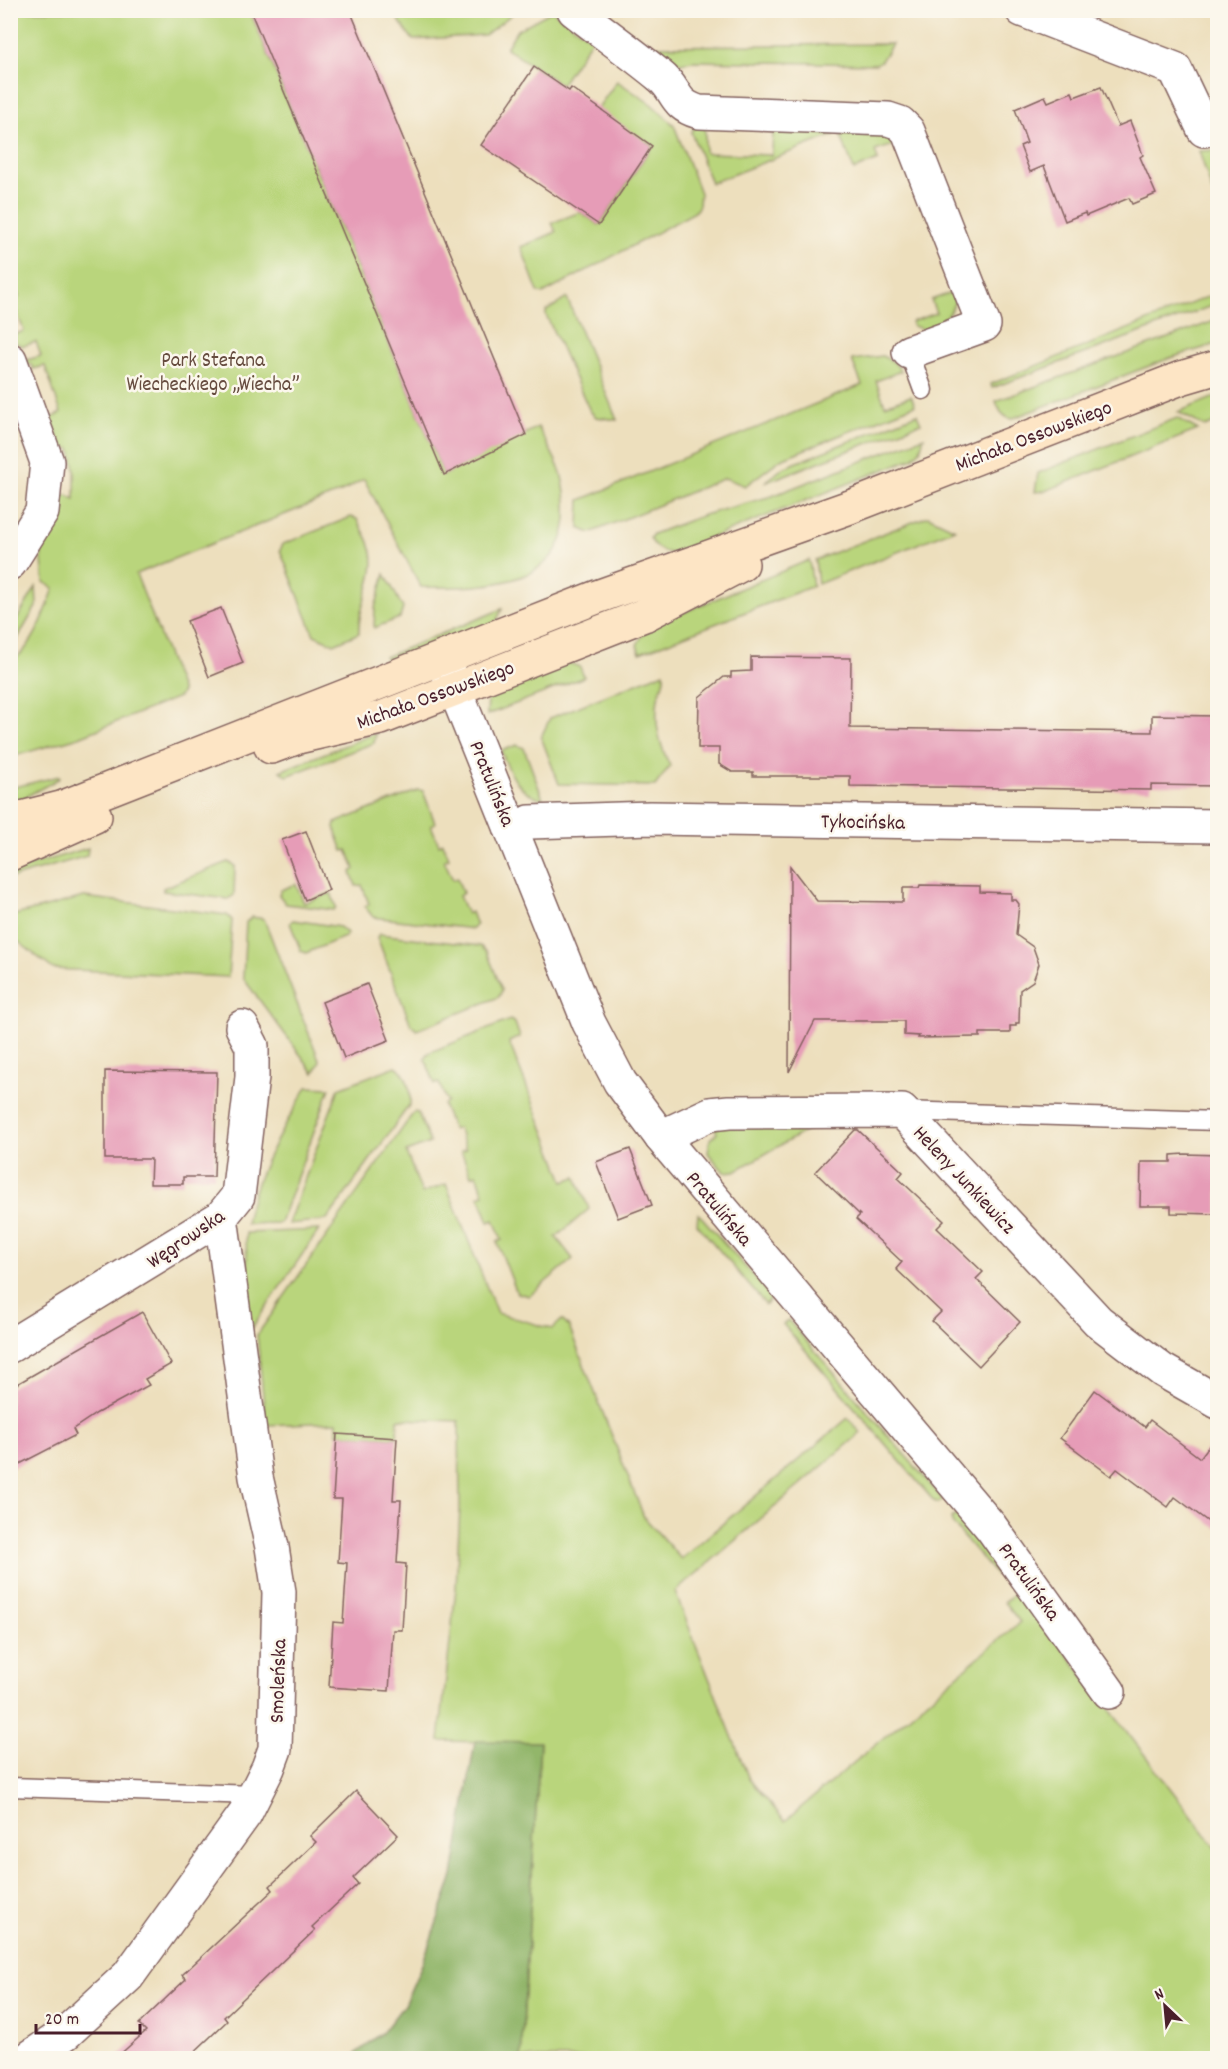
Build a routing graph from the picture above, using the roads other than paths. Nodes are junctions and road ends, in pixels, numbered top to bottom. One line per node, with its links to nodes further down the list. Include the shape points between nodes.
1 (574, 10): 4 (street, via 663,78 676,100 686,108 699,112 888,119 908,131 984,325)
2 (1022, 10): 3 (street, via 1175,69)
3 (1204, 130)
4 (909, 352): 7 (lane)
5 (10, 360): 9 (street, via 47,462 42,512)
6 (1218, 367): 8 (street, Michała Ossowskiego, via 1159,386)
7 (923, 390)
8 (849, 507): 10 (street, Michała Ossowskiego, via 597,597); 11 (street, Michała Ossowskiego, via 644,615)
9 (10, 563)
10 (442, 658): 11 (street, Pratulińska); 12 (street, Michała Ossowskiego, via 61,808)
11 (455, 688): 14 (street, Pratulińska); 15 (street, Michała Ossowskiego, via 381,718 279,744)
12 (10, 821)
13 (1218, 826): 14 (street, Tykocińska, via 650,818 530,822)
14 (511, 829): 19 (street, Pratulińska, via 597,1041 620,1082)
15 (10, 854)
16 (242, 1027): 20 (street, Węgrowska, via 252,1046 252,1077 238,1196)
17 (902, 1112): 18 (lane); 19 (street, Heleny Junkiewicz, via 729,1112 710,1114); 22 (street, Heleny Junkiewicz, via 1098,1321 1162,1370)
18 (1218, 1120)
19 (661, 1137): 23 (street, Pratulińska, via 985,1520)
20 (221, 1217): 21 (street, Węgrowska); 25 (street, Smoleńska, via 256,1477 279,1592 275,1749)
21 (10, 1346)
22 (1218, 1402)
23 (1109, 1692)
24 (10, 1787): 25 (lane)
25 (255, 1796): 26 (street, Smoleńska, via 184,1902 128,1976 66,2034)
26 (29, 2058)

